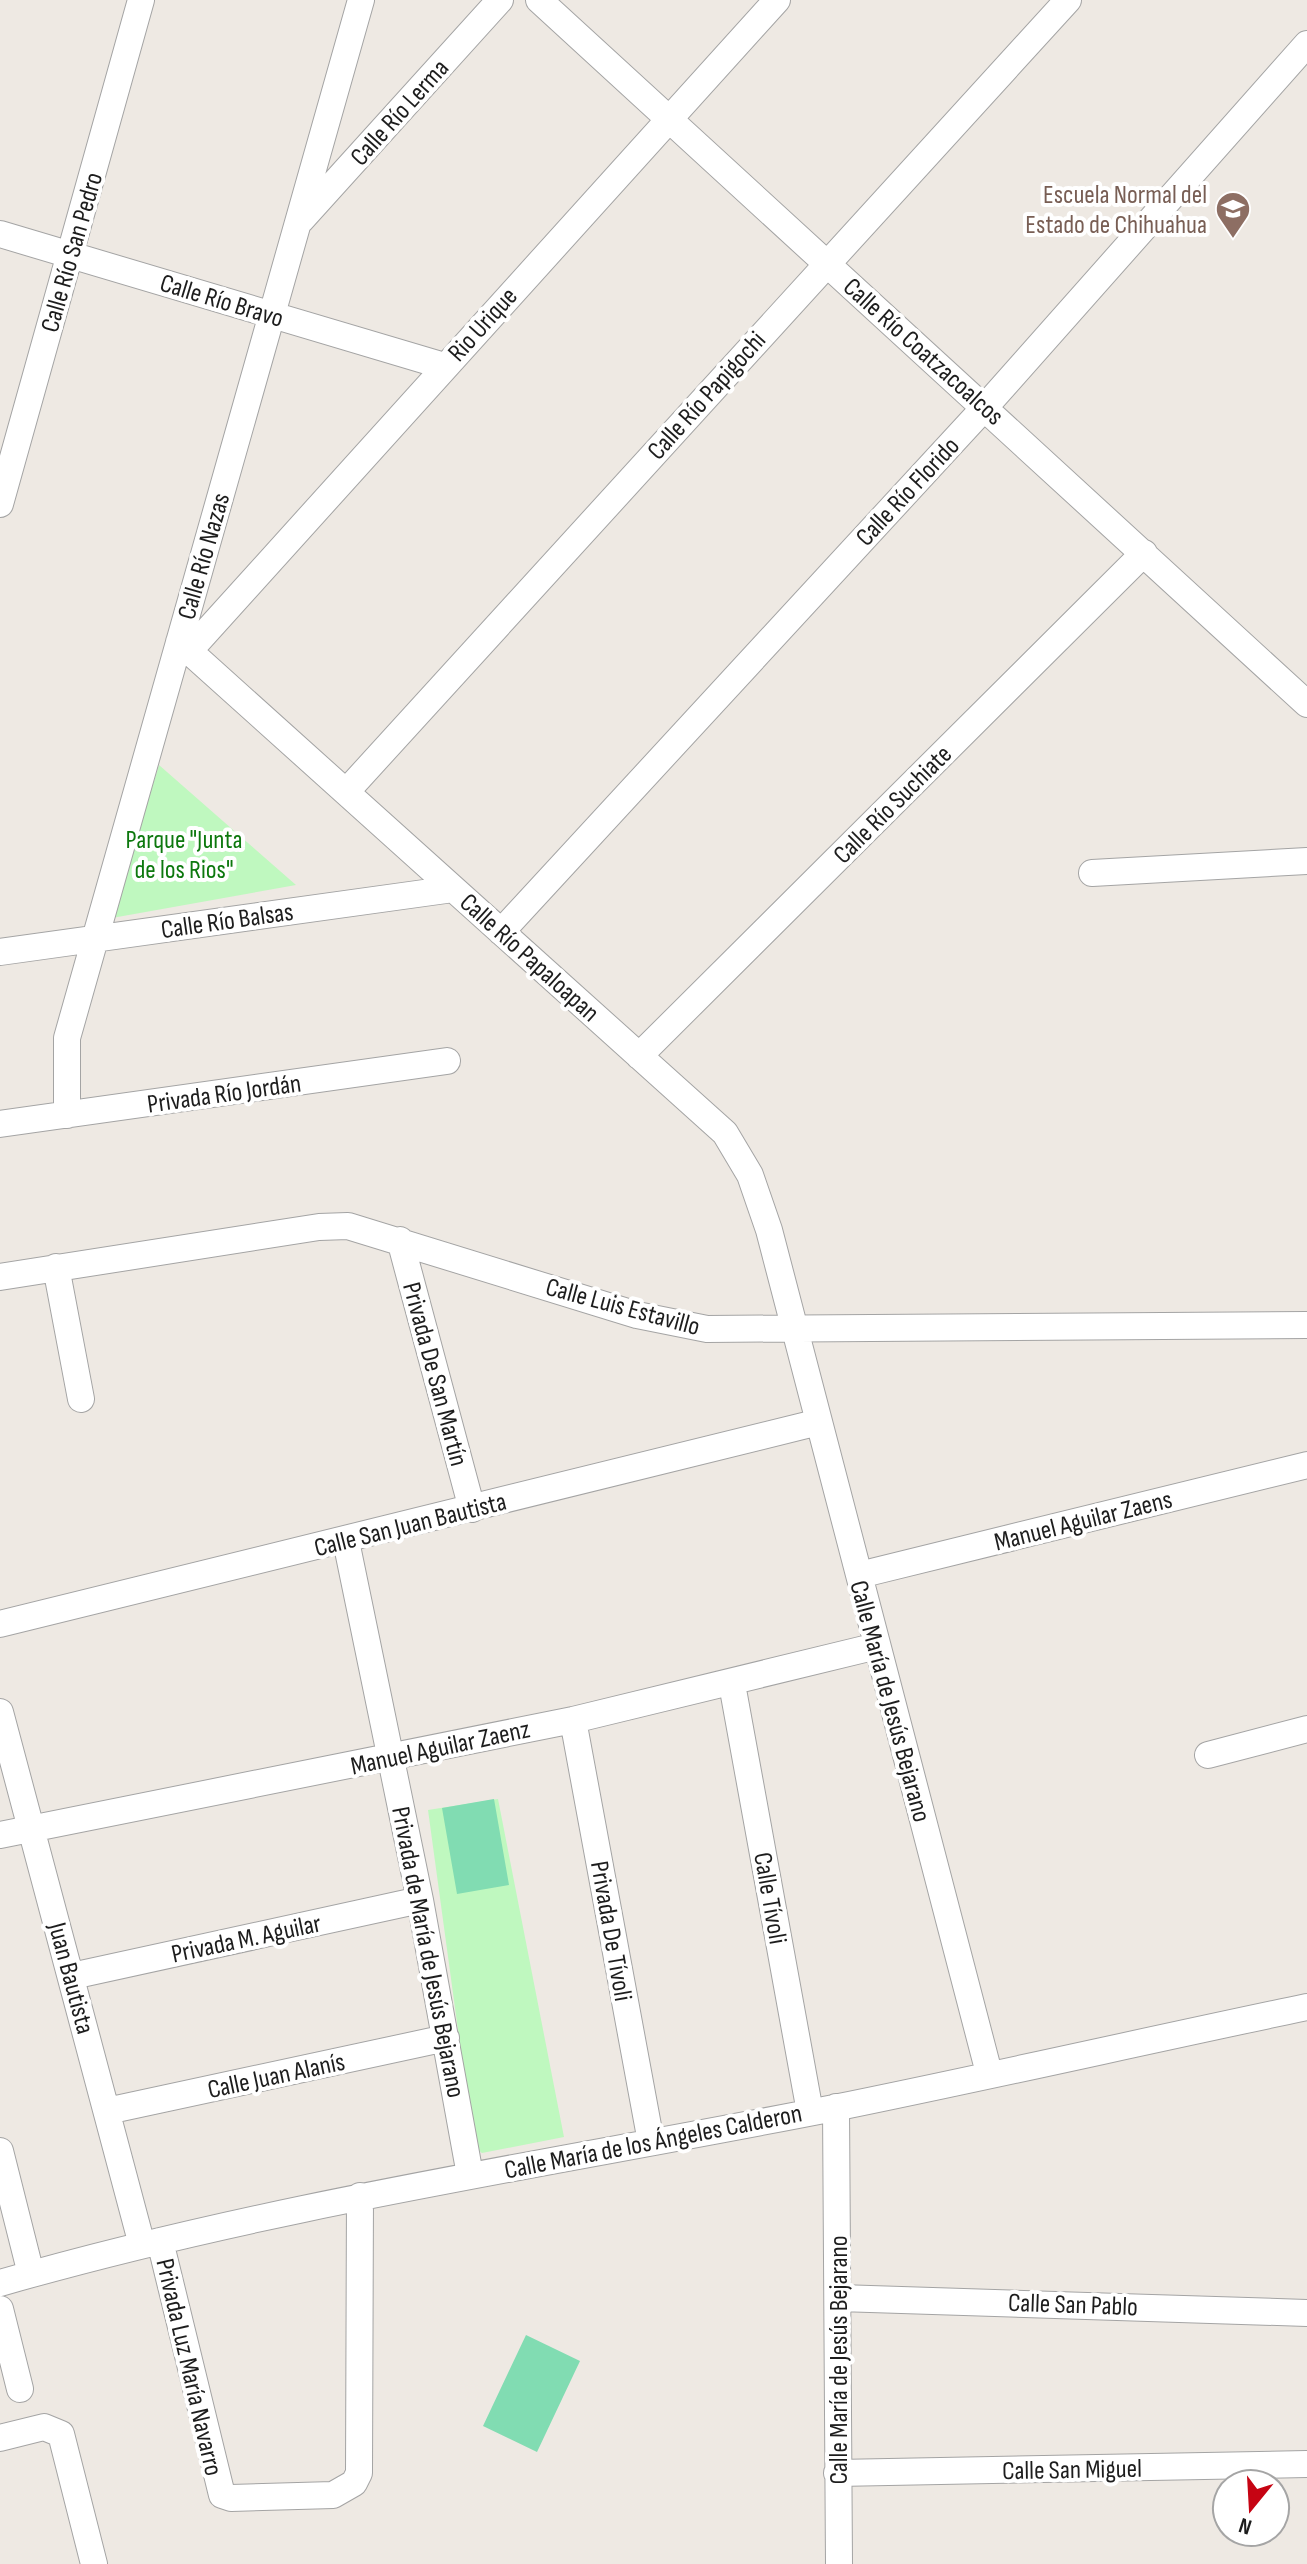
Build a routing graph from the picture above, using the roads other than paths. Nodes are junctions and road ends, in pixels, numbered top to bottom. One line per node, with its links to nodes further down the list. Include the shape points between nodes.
1 (141, 0): 11 (street, Calle Río San Pedro)
2 (361, 0): 9 (street, Calle Río Nazas)
3 (500, 0): 9 (street, Calle Río Lerma)
4 (539, 0): 8 (street, Calle Río Coatzacoalcos)
5 (777, 0): 8 (street, Rio Urique)
6 (1068, 0): 12 (street, Calle Río Papigochi)
7 (1307, 44): 15 (street, Calle Río Florido)
8 (669, 119): 12 (street, Calle Río Coatzacoalcos); 14 (street, Rio Urique)
9 (297, 223): 13 (street, Calle Río Nazas)
10 (0, 234): 11 (street, Calle Río Bravo)
11 (71, 255): 13 (street, Calle Río Bravo); 16 (street, Calle Río San Pedro)
12 (826, 262): 15 (street, Calle Río Coatzacoalcos); 20 (street, Calle Río Papigochi)
13 (272, 315): 14 (street, Calle Río Bravo); 18 (street, Calle Río Nazas)
14 (444, 366): 18 (street, Rio Urique)
15 (985, 407): 17 (street, Calle Río Coatzacoalcos); 24 (street, Calle Río Florido)
16 (0, 504)
17 (1144, 553): 19 (street, Calle Río Coatzacoalcos); 27 (street, Calle Río Suchiate)
18 (184, 646): 20 (street, Calle Río Papaloapan); 25 (street, Calle Río Nazas)
19 (1307, 704)
20 (346, 792): 23 (street, Calle Río Papaloapan)
21 (1307, 861): 22 (street)
22 (1092, 873)
23 (453, 889): 24 (street, Calle Río Papaloapan); 25 (street, Calle Río Balsas)
24 (501, 932): 27 (street, Calle Río Papaloapan)
25 (93, 939): 26 (street, Calle Río Balsas); 29 (street, Calle Río Nazas, via 67,1038)
26 (0, 952)
27 (639, 1056): 35 (street, Calle Río Papaloapan, via 725,1133 740,1153 769,1230)
28 (447, 1061): 29 (street, Privada Río Jordán)
29 (67, 1115): 30 (street, Privada Río Jordán)
30 (0, 1124)
31 (400, 1240): 32 (street, Calle Luis Estavillo, via 348,1226 319,1227); 35 (street, Calle Luis Estavillo, via 679,1325); 39 (street, Privada De San Martín)
32 (56, 1267): 33 (street, Calle Luis Estavillo); 36 (street)
33 (0, 1277)
34 (1307, 1325): 35 (street, Calle Luis Estavillo)
35 (793, 1328): 37 (street, Calle María de Jesús Bejarano)
36 (81, 1399)
37 (819, 1422): 39 (street, Calle San Juan Bautista); 41 (street, Calle María de Jesús Bejarano)
38 (1307, 1465): 41 (street, Manuel Aguilar Zaens)
39 (472, 1509): 40 (street, Calle San Juan Bautista)
40 (346, 1541): 42 (street, Calle San Juan Bautista); 49 (street, Privada de María de Jesús Bejarano)
41 (859, 1575): 43 (street, Calle María de Jesús Bejarano)
42 (0, 1624)
43 (877, 1646): 44 (street, Manuel Aguilar Zaenz); 56 (street, Calle María de Jesús Bejarano)
44 (732, 1684): 46 (street, Manuel Aguilar Zaenz); 57 (street, Calle Tívoli)
45 (0, 1712): 50 (street, Juan Bautista)
46 (573, 1720): 49 (street, Manuel Aguilar Zaenz); 59 (street, Privada De Tívoli)
47 (1307, 1729): 48 (street)
48 (1208, 1755)
49 (392, 1758): 50 (street, Manuel Aguilar Zaenz); 52 (street, Privada de María de Jesús Bejarano)
50 (32, 1829): 51 (street, Manuel Aguilar Zaenz); 53 (street, Juan Bautista)
51 (0, 1835)
52 (420, 1900): 53 (street, Privada M. Aguilar); 55 (street, Privada de María de Jesús Bejarano)
53 (72, 1976): 58 (street, Juan Bautista)
54 (1307, 2007): 56 (street, Calle María de los Ángeles Calderon)
55 (446, 2038): 58 (street, Calle Juan Alanís); 61 (street, Privada de María de Jesús Bejarano)
56 (989, 2073): 57 (street, Calle María de los Ángeles Calderon)
57 (823, 2110): 59 (street, Calle María de los Ángeles Calderon); 67 (street, Calle María de Jesús Bejarano)
58 (107, 2111): 64 (street, Juan Bautista)
59 (651, 2142): 61 (street, Calle María de los Ángeles Calderon)
60 (0, 2151): 62 (street)
61 (470, 2175): 63 (street, Calle María de los Ángeles Calderon)
62 (4, 2185): 65 (street)
63 (360, 2196): 64 (street, Calle María de los Ángeles Calderon); 64 (street, Privada Luz María Navarro, via 359,2456 354,2483 333,2495 231,2498 220,2492)
64 (151, 2243): 65 (street, Calle María de los Ángeles Calderon)
65 (31, 2274): 66 (street, Calle María de los Ángeles Calderon)
66 (0, 2283)
67 (839, 2298): 69 (street, Calle San Pablo); 73 (street, Calle María de Jesús Bejarano)
68 (0, 2309): 70 (street)
69 (1307, 2313)
70 (20, 2389)
71 (0, 2438): 74 (street, via 44,2427 61,2434)
72 (1307, 2464): 73 (street, Calle San Miguel)
73 (837, 2473): 75 (street, Calle María de Jesús Bejarano)
74 (94, 2564)
75 (839, 2564)

